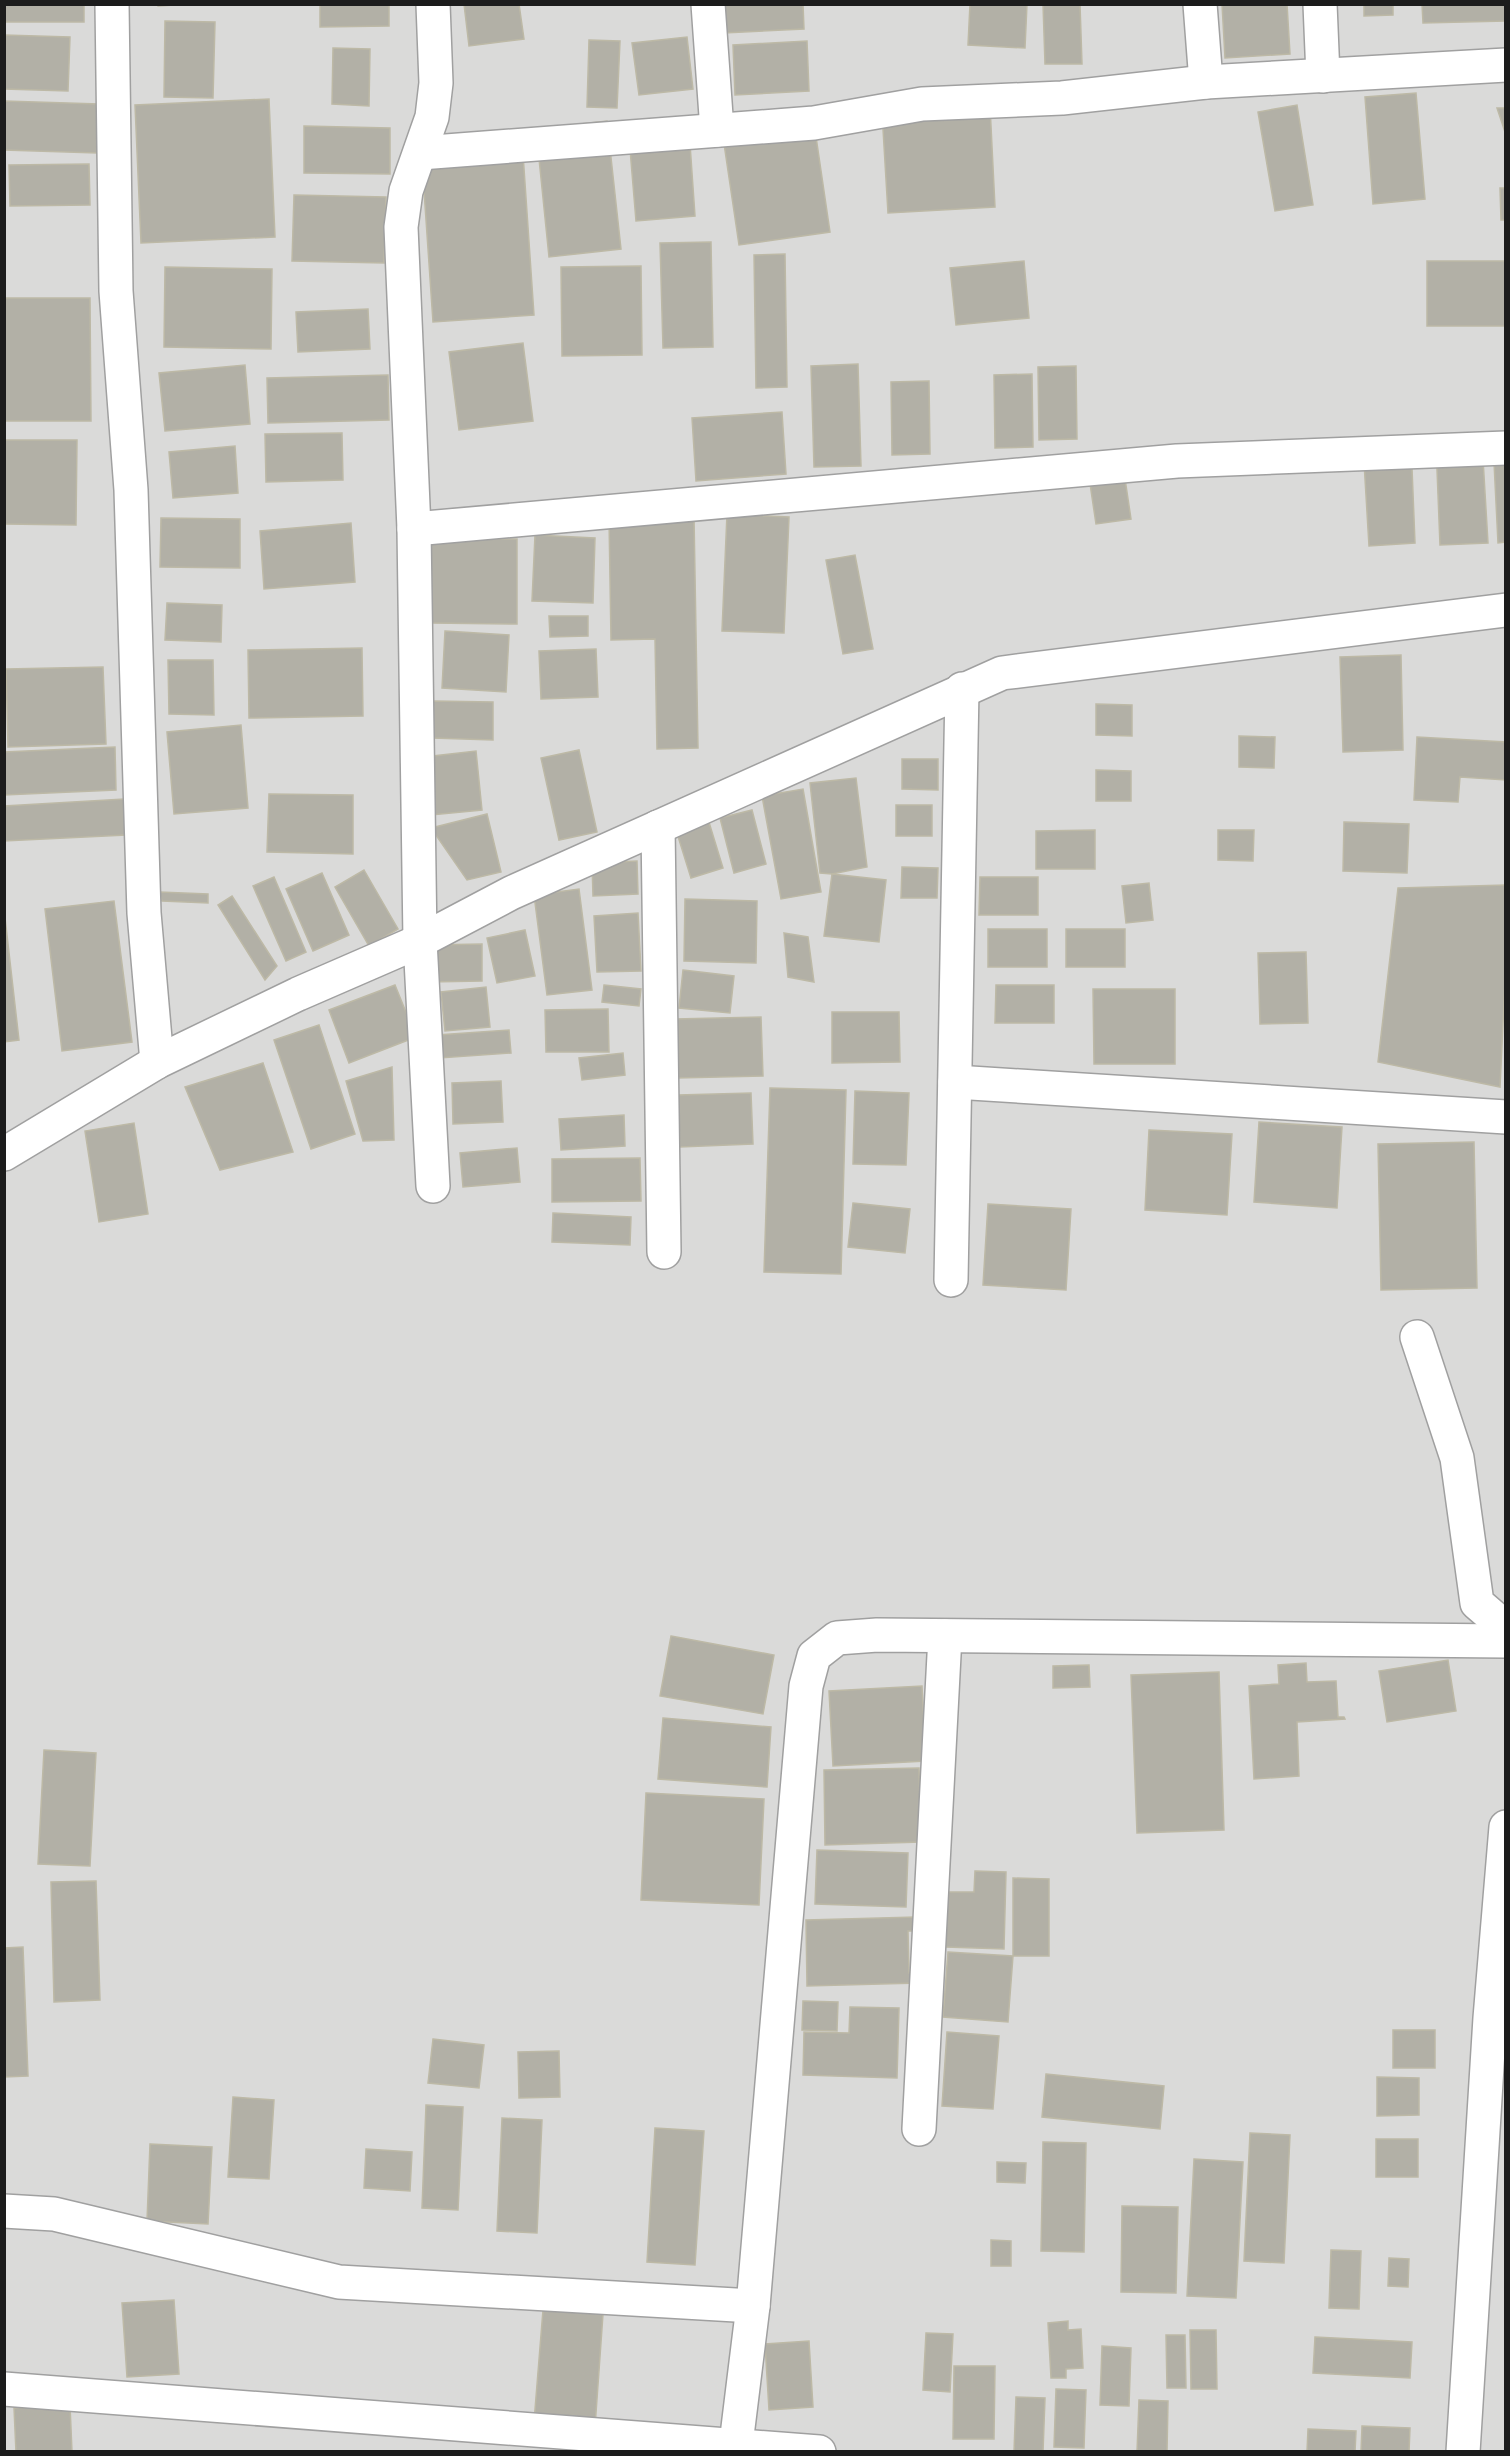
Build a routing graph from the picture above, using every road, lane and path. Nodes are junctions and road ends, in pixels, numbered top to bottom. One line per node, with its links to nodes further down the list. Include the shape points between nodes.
1 (112, 4): 17 (street, via 116,291 131,490 144,913)
2 (433, 4): 10 (street, via 436,83 432,117)
3 (708, 4): 9 (street)
4 (1200, 4): 8 (street)
5 (1320, 4): 7 (street)
6 (1506, 65): 7 (street)
7 (1323, 76): 8 (street)
8 (1206, 82): 9 (street, via 1062,98 922,104 814,123)
9 (717, 129): 10 (street)
10 (420, 153): 12 (street, via 406,190 400,227)
11 (1506, 448): 12 (street, via 1177,461)
12 (414, 529): 16 (street)
13 (1506, 610): 14 (street, via 1002,673)
14 (962, 689): 15 (street); 18 (street)
15 (658, 827): 16 (street, via 511,893); 22 (street)
16 (420, 941): 17 (street); 21 (street)
17 (157, 1062): 20 (street)
18 (955, 1082): 19 (street); 23 (street)
19 (1506, 1117)
20 (4, 1154)
21 (433, 1186)
22 (664, 1252)
23 (951, 1280)
24 (1416, 1337): 25 (street, via 1457,1458 1477,1603)
25 (1506, 1628)
26 (945, 1636): 27 (street); 30 (street); 32 (street, via 837,1638 814,1656 806,1686)
27 (1506, 1641)
28 (1506, 1827): 29 (street)
29 (1498, 2019): 36 (street)
30 (920, 2129)
31 (4, 2211): 32 (street, via 54,2214 339,2282)
32 (753, 2306): 34 (street)
33 (4, 2389): 34 (street)
34 (736, 2449): 35 (street)
35 (819, 2451)
36 (1463, 2451)

